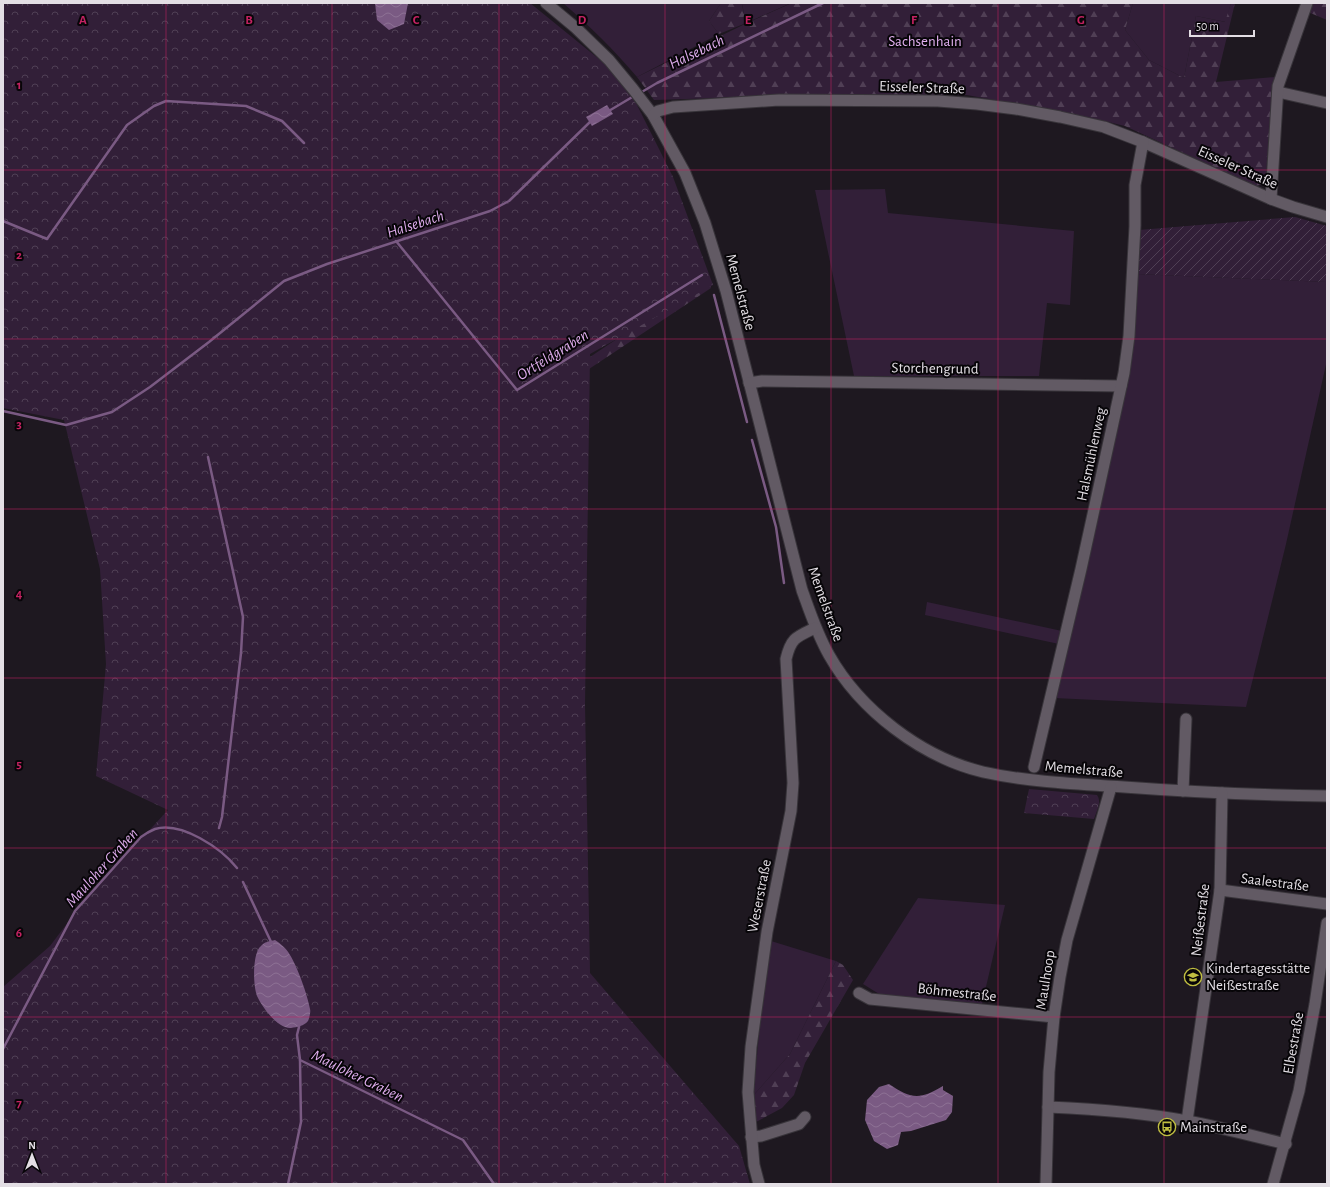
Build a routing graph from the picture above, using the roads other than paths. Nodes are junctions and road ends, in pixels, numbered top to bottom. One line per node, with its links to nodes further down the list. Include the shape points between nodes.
1 (546, 3): 5 (street, via 610,60)
2 (1307, 3): 3 (street)
3 (1278, 92): 4 (street); 7 (street)
4 (1327, 103)
5 (652, 115): 6 (street, Eisseler Straße, via 673,107 779,100 938,101 985,105 1060,117 1104,127); 9 (street, Memelstraße, via 685,173 705,223 726,291)
6 (1143, 142): 7 (street, Eisseler Straße); 10 (street, Halsmühlenweg, via 1136,184 1129,336)
7 (1271, 199): 8 (street, Eisseler Straße)
8 (1327, 217)
9 (749, 383): 10 (street, Storchengrund, via 762,381); 11 (street, Memelstraße, via 802,590)
10 (1121, 386): 13 (street, Halsmühlenweg, via 1082,569)
11 (815, 628): 14 (street, Memelstraße, via 829,656 846,681 867,704 893,727 933,753 956,763 1007,777); 26 (street, Weserstraße, via 797,636 789,647 786,659 791,811 766,932 751,1047 748,1092)
12 (1186, 719): 15 (street)
13 (1034, 767)
14 (1111, 786): 15 (street, Memelstraße); 22 (street, Maulhoop, via 1067,940)
15 (1184, 791): 16 (street, Memelstraße)
16 (1222, 793): 17 (street, Memelstraße); 18 (street, Neißestraße)
17 (1327, 796)
18 (1220, 890): 19 (street, Saalestraße); 25 (street, Neißestraße)
19 (1327, 904)
20 (1327, 924): 27 (street, Elbestraße, via 1300,1091)
21 (859, 993): 22 (street, Böhmestraße, via 870,999)
22 (1054, 1017): 23 (street, Maulhoop)
23 (1048, 1107): 25 (street, via 1118,1111); 29 (street, Maulhoop)
24 (804, 1117): 26 (street, via 798,1124)
25 (1187, 1121): 27 (street)
26 (751, 1137): 28 (street, Weserstraße)
27 (1286, 1144): 30 (street, Elbestraße)
28 (759, 1184)
29 (1046, 1184)
30 (1273, 1184)

